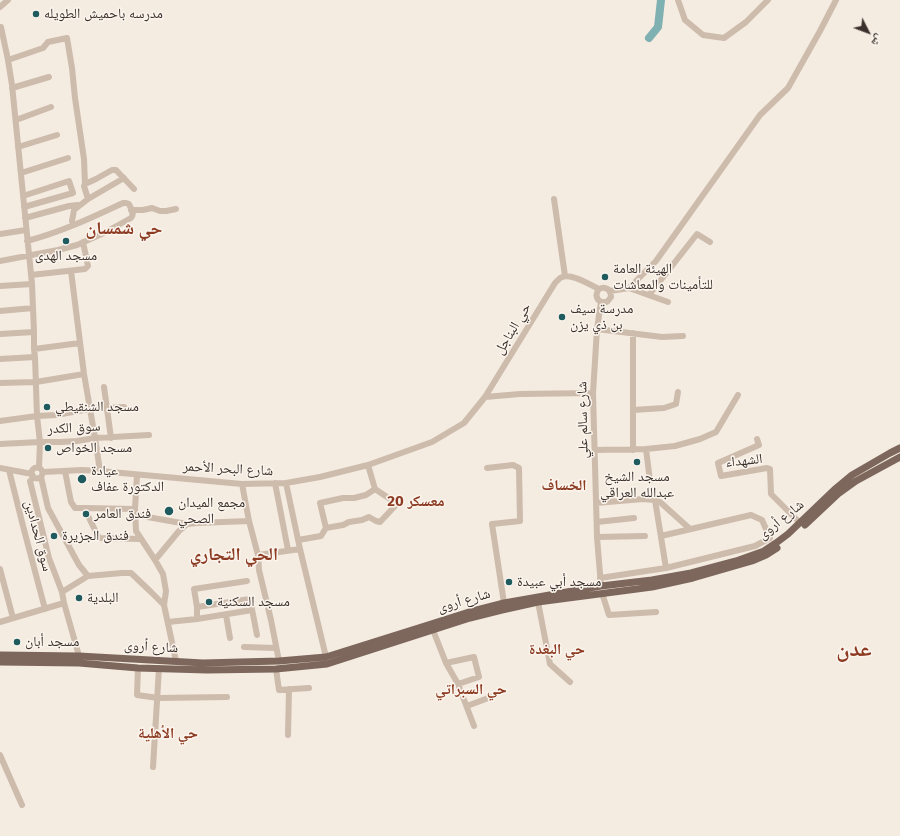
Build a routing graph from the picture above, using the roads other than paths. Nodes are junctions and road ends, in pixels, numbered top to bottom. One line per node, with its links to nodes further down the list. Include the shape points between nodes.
1 (8, 0): 5 (street)
2 (678, 0): 3 (street, via 685,20 703,35 724,38 746,22)
3 (768, 0)
4 (836, 0): 40 (street, via 788,88 760,115 656,261)
5 (0, 7)
6 (0, 26): 7 (street)
7 (8, 60): 9 (street); 17 (street, via 43,48 48,42 67,38 84,159)
8 (49, 77): 9 (street)
9 (12, 88): 11 (street)
10 (51, 107): 11 (street)
11 (16, 120): 13 (street)
12 (57, 135): 13 (street)
13 (18, 147): 15 (street)
14 (68, 158): 15 (street)
15 (21, 173): 19 (street)
16 (124, 178): 17 (street, via 116,170 112,170); 18 (street); 20 (street)
17 (85, 184): 20 (street)
18 (134, 188)
19 (23, 196): 23 (street); 23 (street, via 68,181 72,193)
20 (88, 199): 22 (street)
21 (554, 199): 37 (street)
22 (78, 205): 26 (street); 27 (street, via 74,210)
23 (24, 207): 26 (street)
24 (131, 210): 25 (street); 27 (street, via 129,204 123,203); 31 (street, via 132,217)
25 (176, 210)
26 (25, 218): 28 (street)
27 (73, 225): 30 (street)
28 (26, 230): 29 (street); 30 (street)
29 (0, 234)
30 (27, 241): 33 (street)
31 (83, 242): 33 (street, via 58,250); 35 (street, via 88,266 85,269)
32 (710, 242): 43 (street, via 697,234)
33 (28, 255): 34 (street); 36 (street)
34 (0, 261)
35 (71, 271): 36 (street); 53 (street)
36 (31, 275): 38 (street)
37 (565, 276): 41 (street); 64 (street, حي البناجل, via 555,283)
38 (32, 284): 39 (street); 46 (street)
39 (0, 286)
40 (629, 288): 42 (street); 43 (street)
41 (599, 289): 42 (street, via 608,288); 44 (street, via 597,298)
42 (610, 291): 44 (street, via 610,300)
43 (649, 295): 45 (street)
44 (601, 302): 48 (street, شارع سالم علي)
45 (668, 302)
46 (34, 308): 47 (street); 49 (street)
47 (0, 310)
48 (597, 329): 50 (street); 62 (street, شارع سالم علي)
49 (34, 332): 51 (street); 54 (street)
50 (633, 333): 52 (street, via 662,337); 68 (street)
51 (0, 334)
52 (683, 336)
53 (80, 343): 54 (street); 57 (street)
54 (34, 349): 55 (street)
55 (35, 357): 56 (street); 58 (street)
56 (0, 359)
57 (84, 374): 58 (street); 67 (street)
58 (36, 382): 59 (street); 69 (street)
59 (0, 383)
60 (104, 387): 66 (street)
61 (678, 392): 68 (street, via 676,404 664,408)
62 (593, 393): 64 (street); 79 (street, شارع سالم علي)
63 (738, 395): 78 (street, via 716,432 681,444)
64 (485, 397): 82 (street, شارع البحر الأحمر, via 464,423 432,442)
65 (124, 407): 66 (street)
66 (107, 408): 67 (street); 73 (street)
67 (90, 409): 69 (street, via 56,416); 72 (street)
68 (633, 410): 80 (street)
69 (37, 416): 70 (street); 75 (street)
70 (0, 421)
71 (149, 435): 73 (street, سوق الكدر)
72 (95, 438): 73 (street, سوق الكدر); 75 (street, سوق الكدر); 87 (street)
73 (111, 438)
74 (757, 438): 104 (street, الشهداء, via 759,445 718,463 721,476 770,469 771,494)
75 (40, 442): 76 (street, سوق الكدر); 88 (street)
76 (0, 444)
77 (900, 448): 104 (main road, شارع أروى, via 852,475)
78 (646, 449): 80 (street); 90 (street)
79 (595, 450): 80 (street); 96 (street, شارع سالم علي)
80 (634, 450)
81 (900, 457): 122 (main road, شارع أروى, via 838,494 791,538 766,555 693,578 652,587)
82 (368, 465): 92 (street, شارع البحر الأحمر); 94 (street)
83 (0, 468): 85 (street, شارع البحر الأحمر)
84 (487, 468): 126 (street, via 512,465 519,468 520,520 492,524)
85 (9, 470): 88 (street, شارع البحر الأحمر); 129 (street, سوق الحدادين)
86 (65, 471): 87 (street, شارع البحر الأحمر); 88 (street, شارع البحر الأحمر); 97 (street, via 71,502 75,508)
87 (100, 471): 89 (street, شارع البحر الأحمر)
88 (38, 474): 99 (street); 100 (street, via 30,481)
89 (137, 475): 93 (street, شارع البحر الأحمر); 98 (street)
90 (650, 481)
91 (275, 483): 92 (street, شارع البحر الأحمر); 93 (street, شارع البحر الأحمر); 114 (street)
92 (286, 483): 112 (street)
93 (242, 484): 102 (street)
94 (376, 489): 106 (street, via 366,495 320,503); 106 (street, via 395,506 380,522 369,517)
95 (655, 500): 96 (street); 107 (street); 109 (street)
96 (596, 503): 103 (street, شارع سالم علي)
97 (84, 508): 98 (street); 111 (street, via 99,538)
98 (135, 512): 105 (street); 111 (street, via 136,531)
99 (52, 515): 100 (street); 119 (street)
100 (39, 518): 123 (street, via 49,558)
101 (634, 518): 103 (street)
102 (249, 521): 105 (street); 115 (street)
103 (597, 522): 110 (street, شارع سالم علي)
104 (800, 523): 122 (main road, شارع أروى, via 776,544 736,561)
105 (187, 524): 116 (street)
106 (326, 528): 112 (street, via 321,536)
107 (690, 529): 109 (street); 117 (street, via 751,515 762,520 770,538 755,546)
108 (645, 536): 110 (street)
109 (661, 536): 117 (street)
110 (597, 537): 120 (street, شارع سالم علي)
111 (140, 538): 116 (street)
112 (298, 540): 113 (street)
113 (300, 549): 114 (street); 146 (street)
114 (288, 550): 115 (street)
115 (258, 555): 141 (street, via 258,570)
116 (155, 560): 127 (street, via 163,574 166,591)
117 (666, 568): 120 (street)
118 (0, 569): 133 (street)
119 (88, 576): 123 (street); 127 (street, via 131,573)
120 (600, 578): 122 (street, شارع سالم علي)
121 (247, 581): 128 (street, via 194,589)
122 (602, 590): 124 (main road, شارع أروى); 126 (main road, شارع أروى); 131 (street, شارع سالم علي, via 608,616)
123 (62, 592): 125 (street)
124 (538, 602): 137 (main road, شارع أروى); 153 (street, via 550,664)
125 (64, 603): 129 (street); 143 (street)
126 (504, 603): 137 (main road, شارع أروى, via 469,612)
127 (164, 606): 136 (street)
128 (197, 607): 130 (street, via 250,599); 134 (street)
129 (45, 609): 133 (street)
130 (252, 610): 132 (street); 138 (street)
131 (656, 612)
132 (226, 615): 134 (street); 139 (street)
133 (13, 618): 135 (street)
134 (197, 619): 136 (street)
135 (0, 622)
136 (168, 622): 144 (street)
137 (432, 627): 146 (main road, شارع أروى); 148 (street)
138 (257, 636)
139 (230, 638)
140 (244, 647): 141 (street)
141 (276, 648): 145 (street)
142 (0, 655): 143 (main road, شارع أروى)
143 (79, 660): 144 (main road, شارع أروى); 147 (main road, شارع أروى); 149 (main road, شارع أروى)
144 (176, 661): 145 (main road, شارع أروى); 151 (main road)
145 (279, 661): 146 (main road, شارع أروى)
146 (326, 661): 152 (main road, شارع أروى)
147 (0, 662)
148 (446, 664): 154 (street); 154 (street, via 474,657 479,677)
149 (138, 668): 150 (main road, شارع أروى); 159 (street, via 137,695)
150 (159, 668): 151 (main road, شارع أروى); 159 (street)
151 (178, 668): 152 (main road, شارع أروى)
152 (276, 669): 156 (street, via 279,690)
153 (570, 682)
154 (458, 684): 160 (street)
155 (309, 688): 156 (street)
156 (289, 689): 162 (street)
157 (227, 697): 159 (street)
158 (491, 697): 160 (street)
159 (158, 698): 164 (street)
160 (467, 706): 161 (street)
161 (474, 726)
162 (288, 735)
163 (0, 755): 165 (street)
164 (153, 767)
165 (22, 805)

